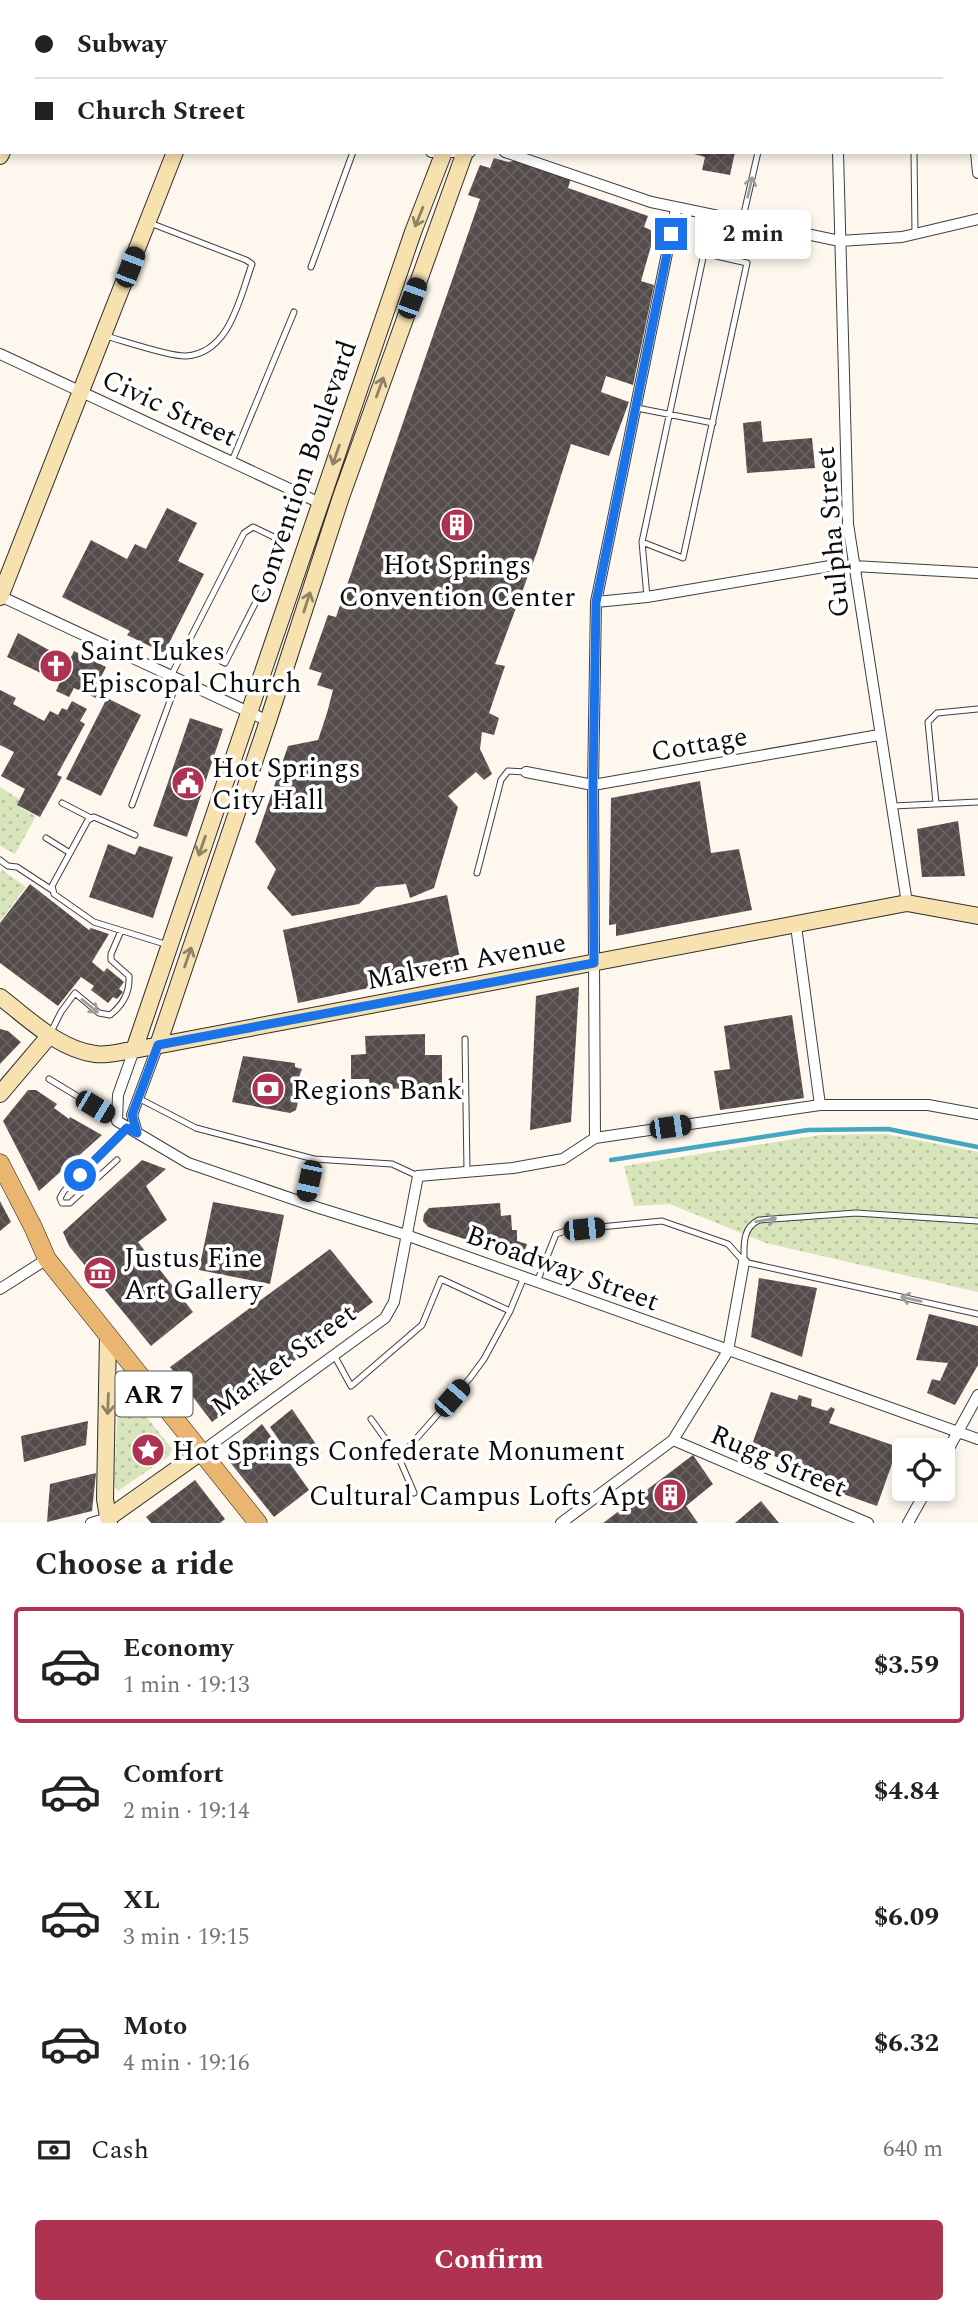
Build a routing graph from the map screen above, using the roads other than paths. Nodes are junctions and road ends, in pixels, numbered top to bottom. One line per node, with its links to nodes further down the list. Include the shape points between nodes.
1 (173, 154): 14 (street)
2 (352, 154): 19 (lane)
3 (440, 154): 28 (street, Convention Boulevard, one-way to 28)
4 (466, 154): 39 (street, Convention Boulevard, one-way to 4, via 341,496)
5 (758, 154): 15 (lane, one-way to 5)
6 (838, 154): 17 (street, Gulpha Street)
7 (914, 154): 16 (lane)
8 (976, 154): 10 (street)
9 (523, 155): 11 (street)
10 (978, 173)
11 (676, 209): 12 (street); 24 (street)
12 (712, 216): 15 (street); 18 (lane)
13 (978, 219): 16 (street)
14 (147, 222): 21 (street); 21 (lane, via 252,264 232,321 214,346 186,356)
15 (742, 222): 17 (street)
16 (915, 234): 17 (street)
17 (840, 241): 30 (street, Gulpha Street)
18 (703, 253): 25 (lane); 26 (lane, via 747,263)
19 (311, 267)
20 (294, 313): 27 (lane)
21 (103, 335): 23 (street)
22 (0, 354): 23 (street, Civic Street)
23 (82, 391): 27 (street, Civic Street); 32 (street)
24 (635, 408): 25 (lane); 34 (street)
25 (671, 414): 26 (lane); 29 (lane)
26 (713, 423): 29 (lane, via 683,558)
27 (232, 461): 28 (street, Civic Street)
28 (320, 503): 38 (street, Convention Boulevard)
29 (642, 542): 33 (lane)
30 (853, 565): 31 (street); 33 (street); 40 (street, Gulpha Street)
31 (978, 573)
32 (0, 597): 36 (street)
33 (647, 597): 34 (street)
34 (596, 602): 42 (street)
35 (187, 644): 35 (lane, via 244,533 253,527 280,540 269,576 225,663); 36 (lane)
36 (174, 678): 38 (street); 46 (lane)
37 (978, 709): 45 (lane, via 937,713 928,722)
38 (248, 712): 39 (street); 59 (street, Convention Boulevard, one-way to 59)
39 (268, 721): 64 (street, Convention Boulevard, one-way to 39)
40 (879, 735): 42 (street, Cottage); 47 (street, Gulpha Street)
41 (526, 772): 42 (street, Cottage); 53 (lane, via 508,771 500,780)
42 (593, 785): 60 (street)
43 (978, 802): 45 (lane)
44 (62, 803): 48 (lane)
45 (936, 803): 47 (lane)
46 (132, 805)
47 (893, 806): 55 (street, Gulpha Street)
48 (90, 817): 49 (lane); 51 (lane)
49 (135, 835)
50 (46, 838): 51 (lane)
51 (70, 853): 54 (lane)
52 (0, 860): 54 (lane)
53 (477, 873)
54 (52, 890): 58 (lane, via 94,922)
55 (907, 903): 56 (street, Malvern Avenue); 57 (street, Malvern Avenue)
56 (978, 916)
57 (796, 926): 60 (street, Malvern Avenue); 69 (street)
58 (121, 931): 59 (lane); 62 (lane, one-way to 58, via 75,993 99,1013 110,1014 127,996 129,976 111,960)
59 (169, 946): 65 (street, Convention Boulevard)
60 (594, 963): 64 (street, Malvern Avenue); 72 (street)
61 (0, 997): 62 (street, Malvern Avenue)
62 (50, 1035): 65 (street, Malvern Avenue, via 71,1048 97,1055); 67 (street)
63 (465, 1040): 76 (lane)
64 (158, 1045): 65 (street, Malvern Avenue); 68 (street)
65 (134, 1050): 71 (street, via 118,1095)
66 (49, 1079): 71 (lane)
67 (0, 1094)
68 (138, 1098): 71 (street); 73 (lane, via 196,1128)
69 (820, 1105): 70 (street, via 928,1105); 72 (street)
70 (978, 1114)
71 (127, 1127): 74 (lane, via 64,1191 62,1203 70,1202); 78 (street, Broadway Street, via 188,1163)
72 (595, 1138): 76 (street, via 564,1159)
73 (314, 1159): 77 (lane, via 391,1164); 78 (lane)
74 (117, 1160)
75 (0, 1163): 81 (main road, AR 7)
76 (467, 1171): 77 (street)
77 (418, 1176): 80 (street, Market Street)
78 (305, 1203): 80 (street, Broadway Street)
79 (978, 1221): 82 (lane, one-way to 79, via 744,1238 751,1224 759,1220 856,1213)
80 (406, 1235): 83 (street, Broadway Street); 90 (street, Market Street, via 394,1302 385,1318)
81 (47, 1259): 85 (street); 88 (main road, AR 7)
82 (744, 1262): 84 (lane, via 728,1244 662,1221 556,1234); 87 (lane, one-way to 82); 89 (street)
83 (524, 1277): 84 (street, Broadway Street); 86 (lane)
84 (536, 1282): 89 (street, Broadway Street)
85 (0, 1289)
86 (510, 1311): 90 (lane, via 441,1279 422,1325 351,1386); 98 (lane, via 470,1378)
87 (978, 1314)
88 (108, 1335): 97 (main road, AR 7); 101 (street, one-way to 101)
89 (727, 1351): 93 (street, Broadway Street); 96 (street)
90 (334, 1355): 97 (street, Market Street)
91 (978, 1395): 93 (street)
92 (371, 1419): 98 (lane)
93 (958, 1432): 94 (street); 95 (street, Broadway Street)
94 (955, 1438)
95 (978, 1438)
96 (673, 1440): 104 (street); 105 (street, Rugg Street)
97 (201, 1452): 101 (street, Market Street); 102 (main road, AR 7)
98 (399, 1458): 99 (lane)
99 (414, 1493)
100 (920, 1501): 106 (street)
101 (108, 1520): 103 (street, Market Street)
102 (252, 1521)
103 (91, 1523)
104 (561, 1523)
105 (868, 1523)
106 (908, 1523)

